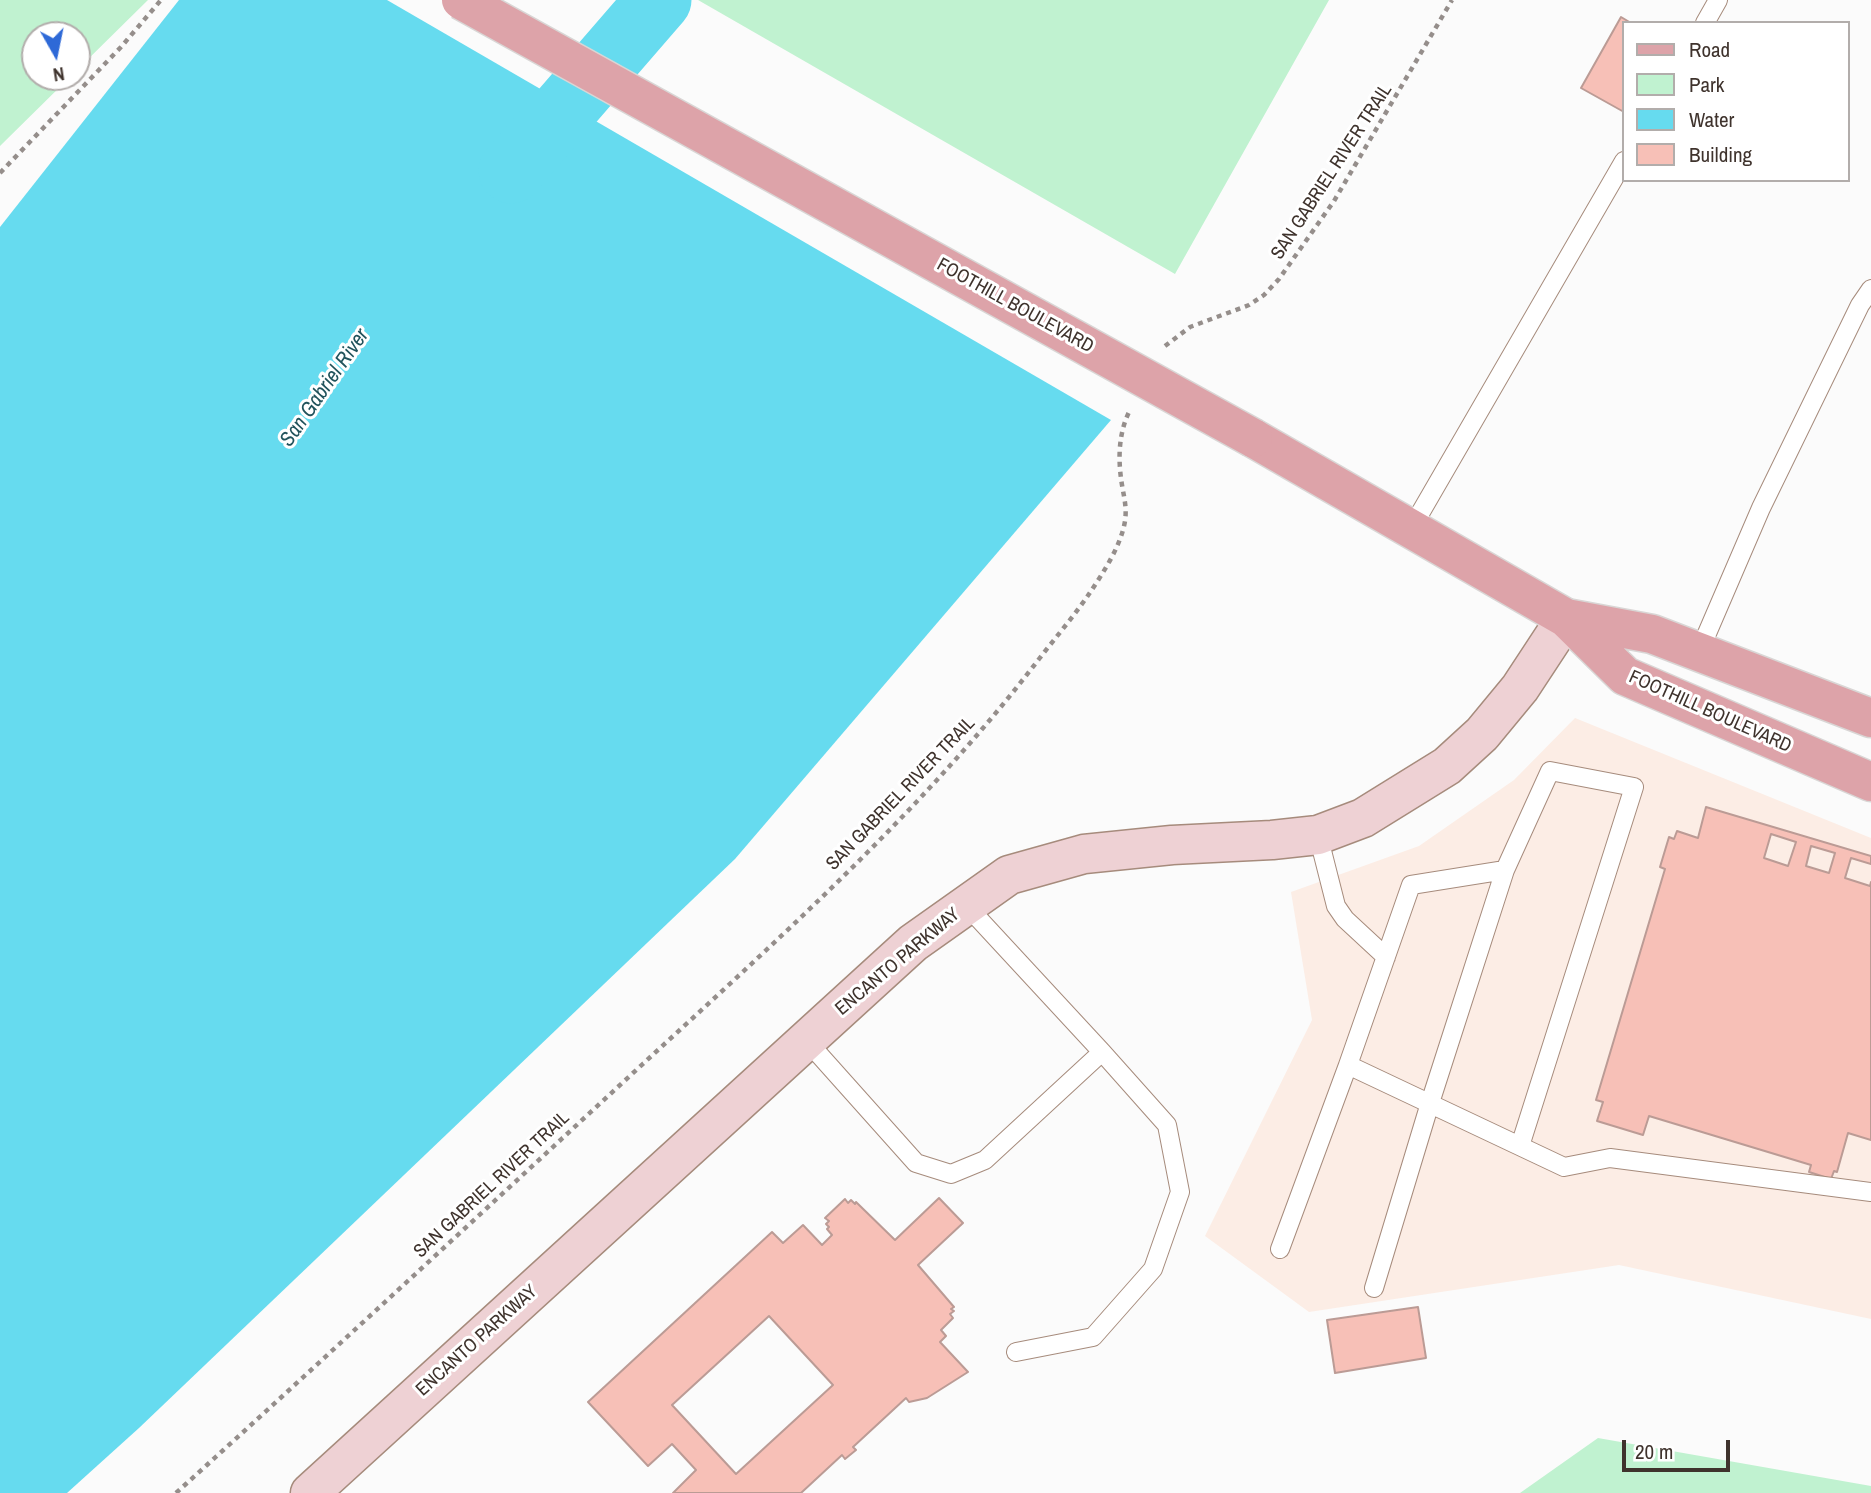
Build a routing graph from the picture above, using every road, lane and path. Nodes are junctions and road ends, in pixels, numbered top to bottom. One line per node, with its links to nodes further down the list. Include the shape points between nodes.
1 (161, 0): 7 (path)
2 (461, 0): 11 (main road, FOOTHILL BOULEVARD, bridge)
3 (1452, 0): 9 (path, SAN GABRIEL RIVER TRAIL, via 1334,201 1279,279 1249,305 1190,327)
4 (1718, 0): 5 (lane)
5 (1705, 21)
6 (1622, 164): 11 (lane)
7 (0, 173)
8 (1871, 289): 13 (lane, via 1761,508)
9 (1163, 348)
10 (1131, 409): 29 (path, SAN GABRIEL RIVER TRAIL, via 1119,461 1125,524 1115,550 1081,605 942,777 723,991)
11 (1411, 529): 12 (main road, FOOTHILL BOULEVARD)
12 (1566, 618): 13 (main road, FOOTHILL BOULEVARD, via 1651,634); 15 (main road, FOOTHILL BOULEVARD, via 1625,676); 16 (street, ENCANTO PARKWAY, via 1520,688 1482,734 1447,766 1363,818)
13 (1699, 652): 14 (main road, FOOTHILL BOULEVARD)
14 (1871, 718)
15 (1871, 782)
16 (1318, 835): 18 (street, ENCANTO PARKWAY, via 1084,854 1009,875); 19 (lane, via 1336,906)
17 (1505, 870): 19 (lane, via 1411,885); 23 (lane); 24 (lane, via 1550,771 1634,788)
18 (965, 904): 20 (street, ENCANTO PARKWAY, via 913,943); 21 (lane)
19 (1386, 957): 22 (lane)
20 (807, 1041): 21 (lane, via 916,1163 951,1174 985,1160); 30 (street, ENCANTO PARKWAY)
21 (1102, 1052): 28 (lane, via 1167,1125 1180,1192 1153,1269 1093,1337)
22 (1348, 1065): 23 (lane); 26 (lane)
23 (1430, 1103): 24 (lane); 27 (lane)
24 (1520, 1146): 25 (lane, via 1564,1167 1609,1158)
25 (1871, 1192)
26 (1280, 1249)
27 (1374, 1288)
28 (1016, 1352)
29 (177, 1493)
30 (310, 1493)

